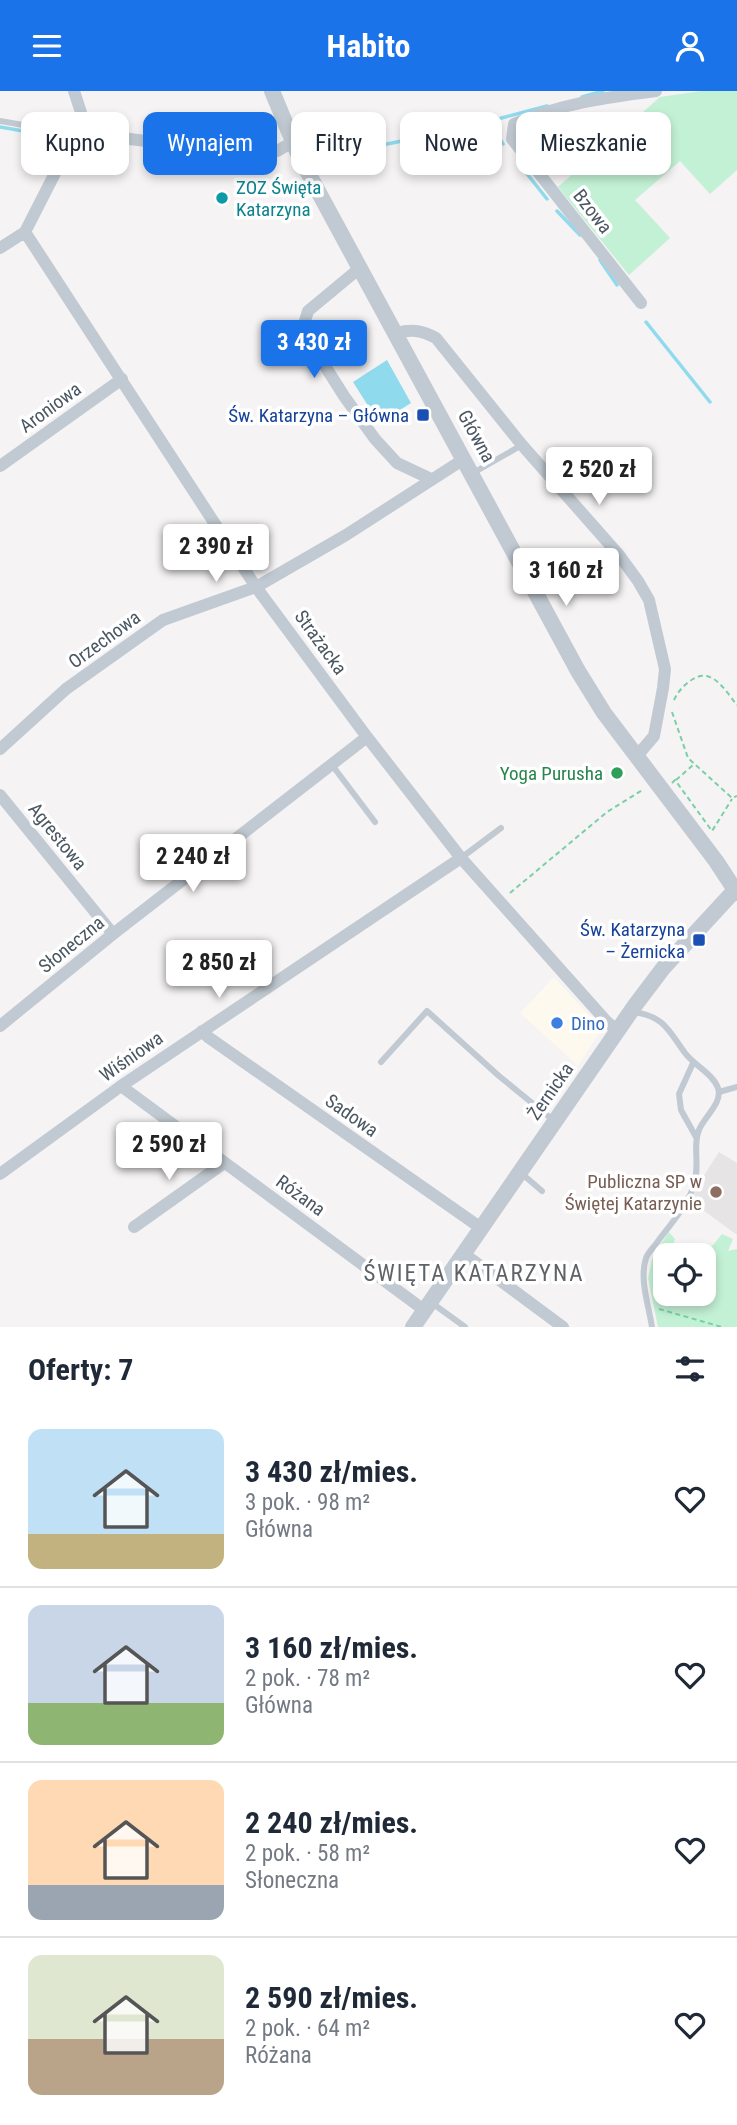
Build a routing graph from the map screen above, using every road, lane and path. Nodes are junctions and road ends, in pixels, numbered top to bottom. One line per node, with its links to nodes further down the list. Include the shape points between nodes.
1 (74, 91): 4 (street)
2 (272, 91): 7 (street, Główna)
3 (656, 91): 15 (street, Bzowa, via 537,114 514,124 512,139)
4 (77, 112)
5 (0, 121): 6 (lane)
6 (21, 124)
7 (291, 137)
8 (129, 140): 9 (street, via 246,153 277,151)
9 (291, 143)
10 (58, 175): 12 (street)
11 (311, 175): 14 (street, Główna)
12 (25, 232): 13 (street); 17 (street, Strażacka)
13 (0, 249)
14 (361, 267): 16 (street, Główna); 22 (street, via 308,311 304,324 338,386 375,439 397,464)
15 (641, 303)
16 (396, 333): 18 (street, via 412,329 436,338); 19 (street, Główna)
17 (122, 379): 20 (street, Aroniowa); 23 (street, Strażacka)
18 (523, 445): 21 (lane); 27 (street, via 620,555 649,600 664,669 663,688 654,736)
19 (464, 459): 21 (street, Główna); 22 (street, Orzechowa)
20 (0, 466)
21 (473, 473): 27 (street, Główna, via 578,671)
22 (431, 479): 23 (street, Orzechowa)
23 (256, 587): 25 (street, Strażacka); 26 (street, Orzechowa, via 163,620 66,689)
24 (737, 705): 28 (path, via 705,675 677,694 671,711 681,743)
25 (367, 737): 29 (street, Słoneczna); 36 (street, Strażacka)
26 (0, 749)
27 (636, 757): 30 (street, Główna)
28 (694, 764): 30 (path); 33 (path)
29 (332, 765): 34 (lane); 39 (street, Słoneczna)
30 (662, 785): 33 (path, via 712,831); 37 (street, Główna); 38 (path, via 607,811)
31 (0, 795): 39 (street, Agrestowa)
32 (737, 796): 33 (path)
33 (732, 798)
34 (375, 822)
35 (501, 828): 36 (lane)
36 (461, 858): 42 (street, Wiśniowa); 43 (street, Strażacka)
37 (736, 891): 40 (street, Żernicka, via 664,967)
38 (504, 898)
39 (113, 934): 41 (street, Słoneczna)
40 (631, 1011): 43 (street, Żernicka); 45 (lane, via 665,1024)
41 (0, 1026)
42 (202, 1031): 46 (street, Wiśniowa); 56 (street, Sadowa)
43 (618, 1031): 49 (street, Żernicka)
44 (381, 1062): 49 (lane, via 428,1011)
45 (693, 1063): 48 (lane, via 715,1082); 50 (lane, via 679,1094 681,1110)
46 (121, 1086): 51 (street, Różana); 53 (street, Wiśniowa)
47 (737, 1087): 48 (lane)
48 (719, 1092): 50 (lane)
49 (554, 1121): 52 (street, Żernicka)
50 (696, 1137): 59 (lane, via 698,1164 693,1188 646,1258)
51 (224, 1163): 55 (street); 58 (street, Różana)
52 (519, 1171): 54 (lane); 56 (street, Żernicka)
53 (0, 1174)
54 (542, 1191)
55 (134, 1227)
56 (481, 1228): 57 (street, Żernicka)
57 (463, 1253): 58 (street, Żernicka); 62 (street)
58 (427, 1306): 60 (street, Żernicka); 61 (lane)
59 (649, 1306): 63 (lane); 64 (path)
60 (414, 1327)
61 (466, 1327)
62 (564, 1327)
63 (652, 1327)
64 (722, 1327)

